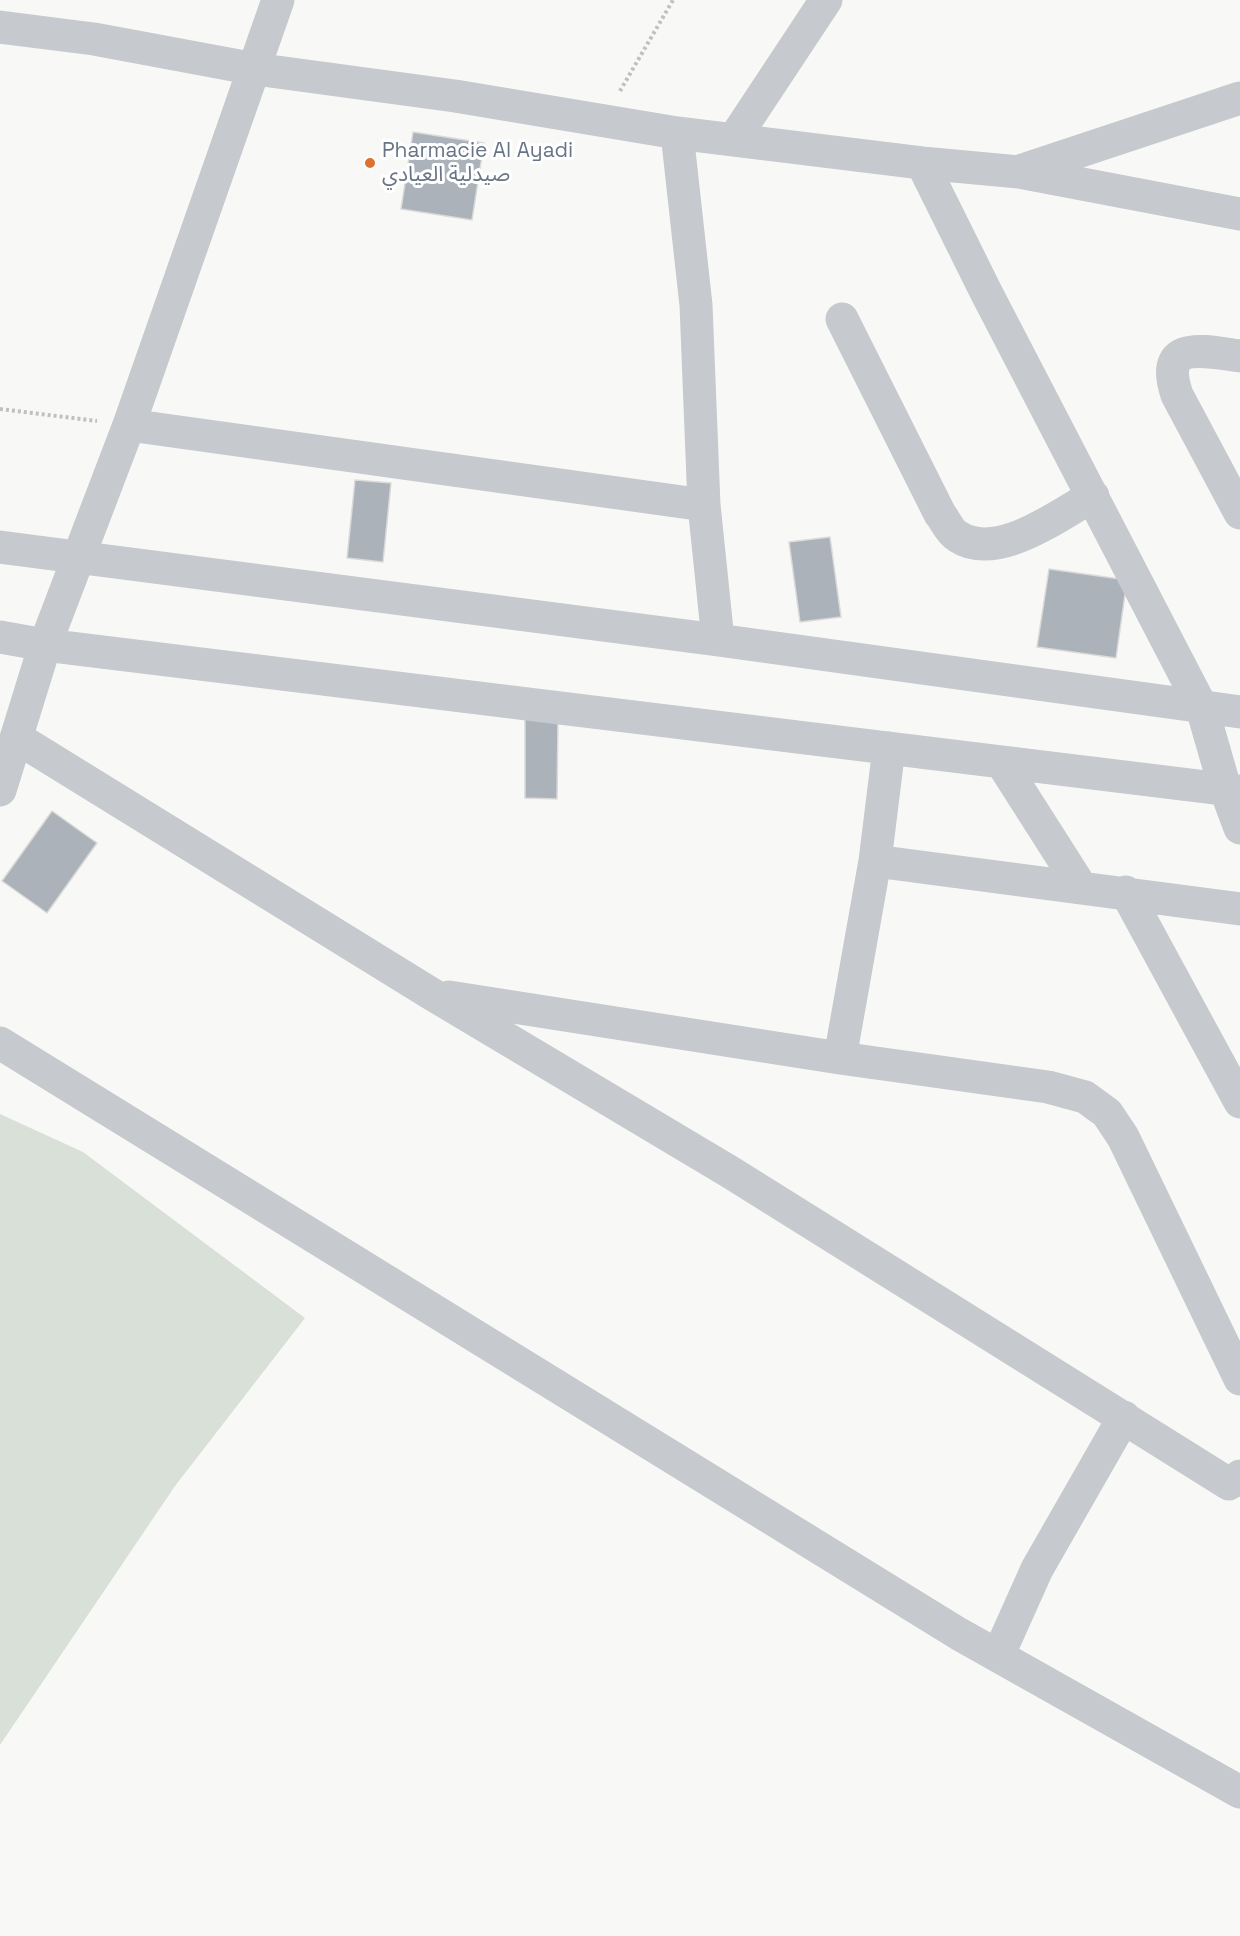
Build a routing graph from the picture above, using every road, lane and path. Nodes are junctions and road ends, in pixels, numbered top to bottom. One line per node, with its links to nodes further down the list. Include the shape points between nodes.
1 (278, 0): 5 (street)
2 (673, 0): 7 (path)
3 (826, 0): 9 (street)
4 (0, 27): 5 (street, via 94,39)
5 (255, 69): 7 (street); 16 (street)
6 (1240, 98): 11 (street)
7 (603, 120): 8 (street)
8 (677, 133): 9 (street); 18 (street, via 696,304)
9 (734, 140): 10 (street)
10 (922, 163): 11 (street); 17 (street)
11 (1019, 172): 12 (street)
12 (1240, 214)
13 (842, 319): 17 (street, via 940,514 956,536 984,546 1017,538)
14 (1240, 356): 19 (street, via 1196,350 1182,353 1173,362 1170,376)
15 (0, 409): 16 (path)
16 (129, 425): 18 (street); 21 (street)
17 (1093, 496): 25 (street)
18 (704, 505): 23 (street)
19 (1240, 513)
20 (0, 547): 21 (street)
21 (79, 557): 23 (street); 24 (street)
22 (0, 637): 24 (street)
23 (718, 640): 25 (street)
24 (45, 645): 27 (street); 29 (street)
25 (1202, 708): 26 (street); 30 (street)
26 (1240, 712)
27 (889, 748): 28 (street); 32 (street)
28 (1002, 763): 30 (street); 33 (street)
29 (6, 764): 36 (street)
30 (1232, 790): 31 (street)
31 (1240, 828)
32 (875, 861): 33 (street); 38 (street)
33 (1081, 887): 34 (street)
34 (1126, 892): 35 (street); 39 (street)
35 (1240, 909)
36 (430, 993): 38 (street); 41 (street, via 730,1172)
37 (0, 1043): 43 (street)
38 (840, 1058): 40 (street, via 1048,1087 1085,1097 1107,1113 1123,1137)
39 (1240, 1102)
40 (1240, 1379)
41 (1124, 1417): 42 (street); 43 (street, via 1037,1569)
42 (1236, 1485)
43 (998, 1656): 44 (street)
44 (1240, 1792)

